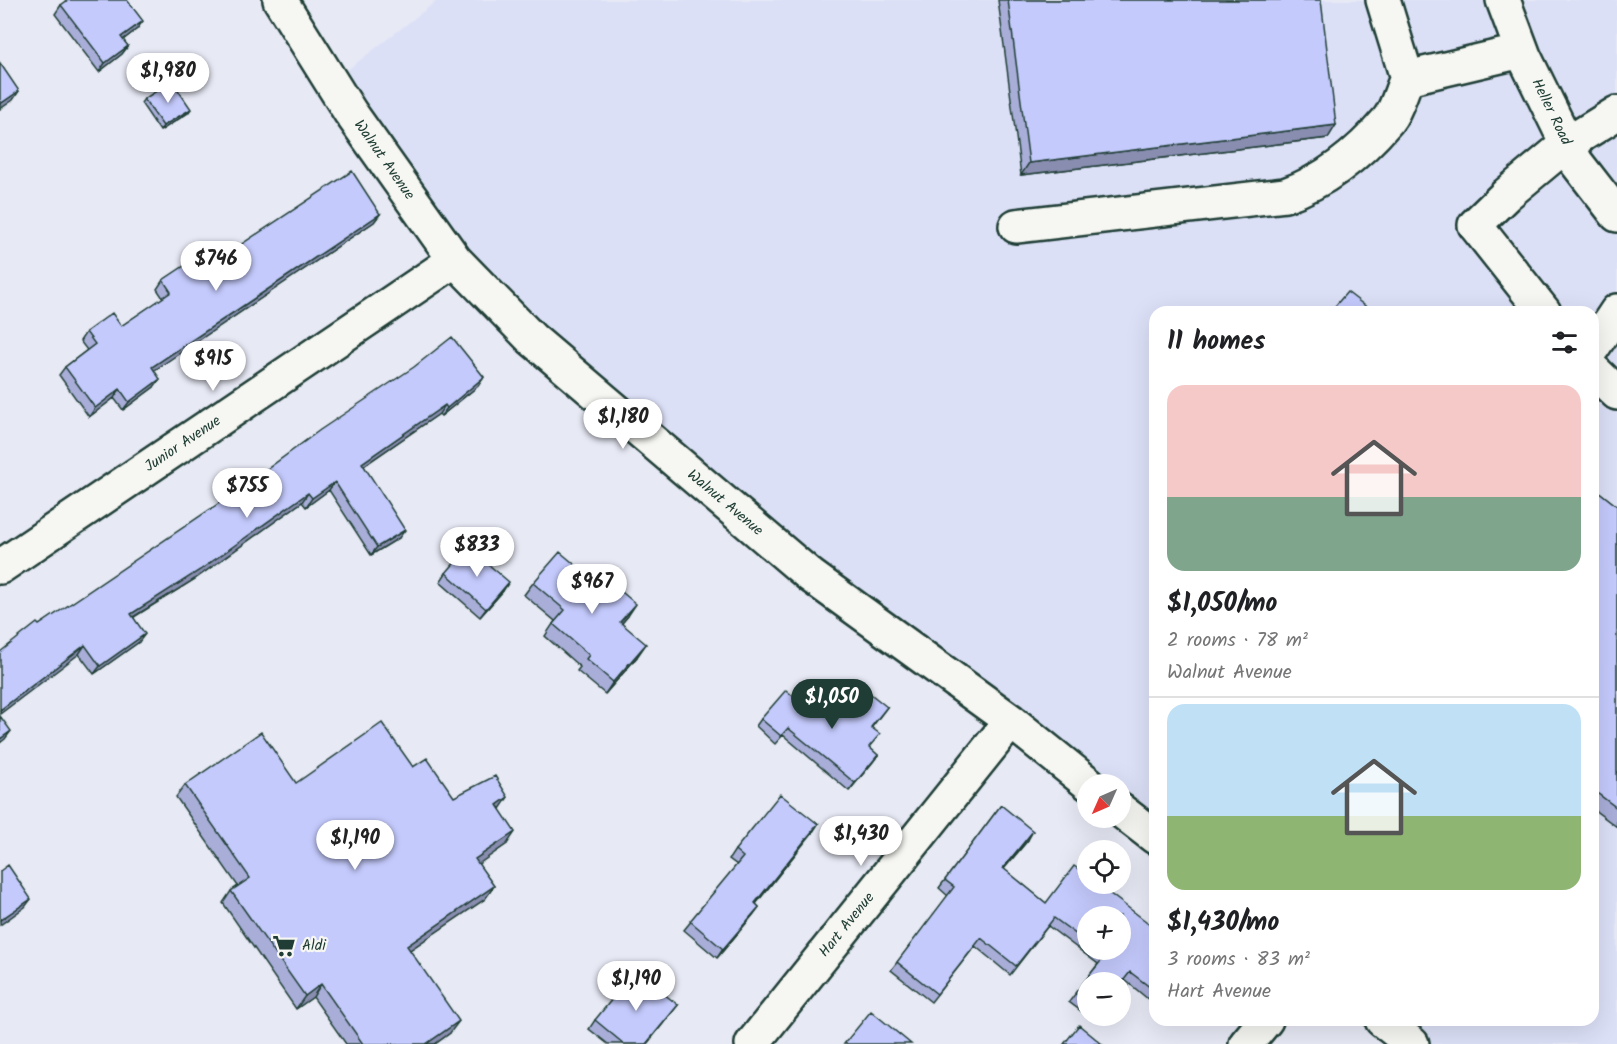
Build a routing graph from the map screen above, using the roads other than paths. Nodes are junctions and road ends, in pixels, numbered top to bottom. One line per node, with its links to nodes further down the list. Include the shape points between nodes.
1 (280, 0): 10 (street, Walnut Avenue, via 350,112)
2 (1383, 0): 5 (street)
3 (1503, 0): 4 (street, Heller Road)
4 (1522, 51): 5 (street); 7 (street, Heller Road)
5 (1407, 78): 9 (street, via 1390,119 1331,175 1311,186 1285,195)
6 (1617, 112): 7 (street)
7 (1567, 144): 8 (street, Heller Road, via 1576,162); 11 (street, via 1475,225)
8 (1617, 214)
9 (1016, 226)
10 (455, 260): 16 (street, Junior Avenue); 17 (street, Walnut Avenue, via 532,339 811,576)
11 (1539, 306)
12 (1617, 310): 13 (street)
13 (1599, 338)
14 (1599, 376): 15 (street)
15 (1617, 393)
16 (0, 567)
17 (1011, 721): 18 (street, Walnut Avenue); 23 (street, Hart Avenue)
18 (1077, 774)
19 (1131, 818): 20 (street)
20 (1149, 832)
21 (1261, 1026): 24 (street)
22 (1390, 1026): 25 (street)
23 (752, 1044)
24 (1246, 1044)
25 (1412, 1044)

